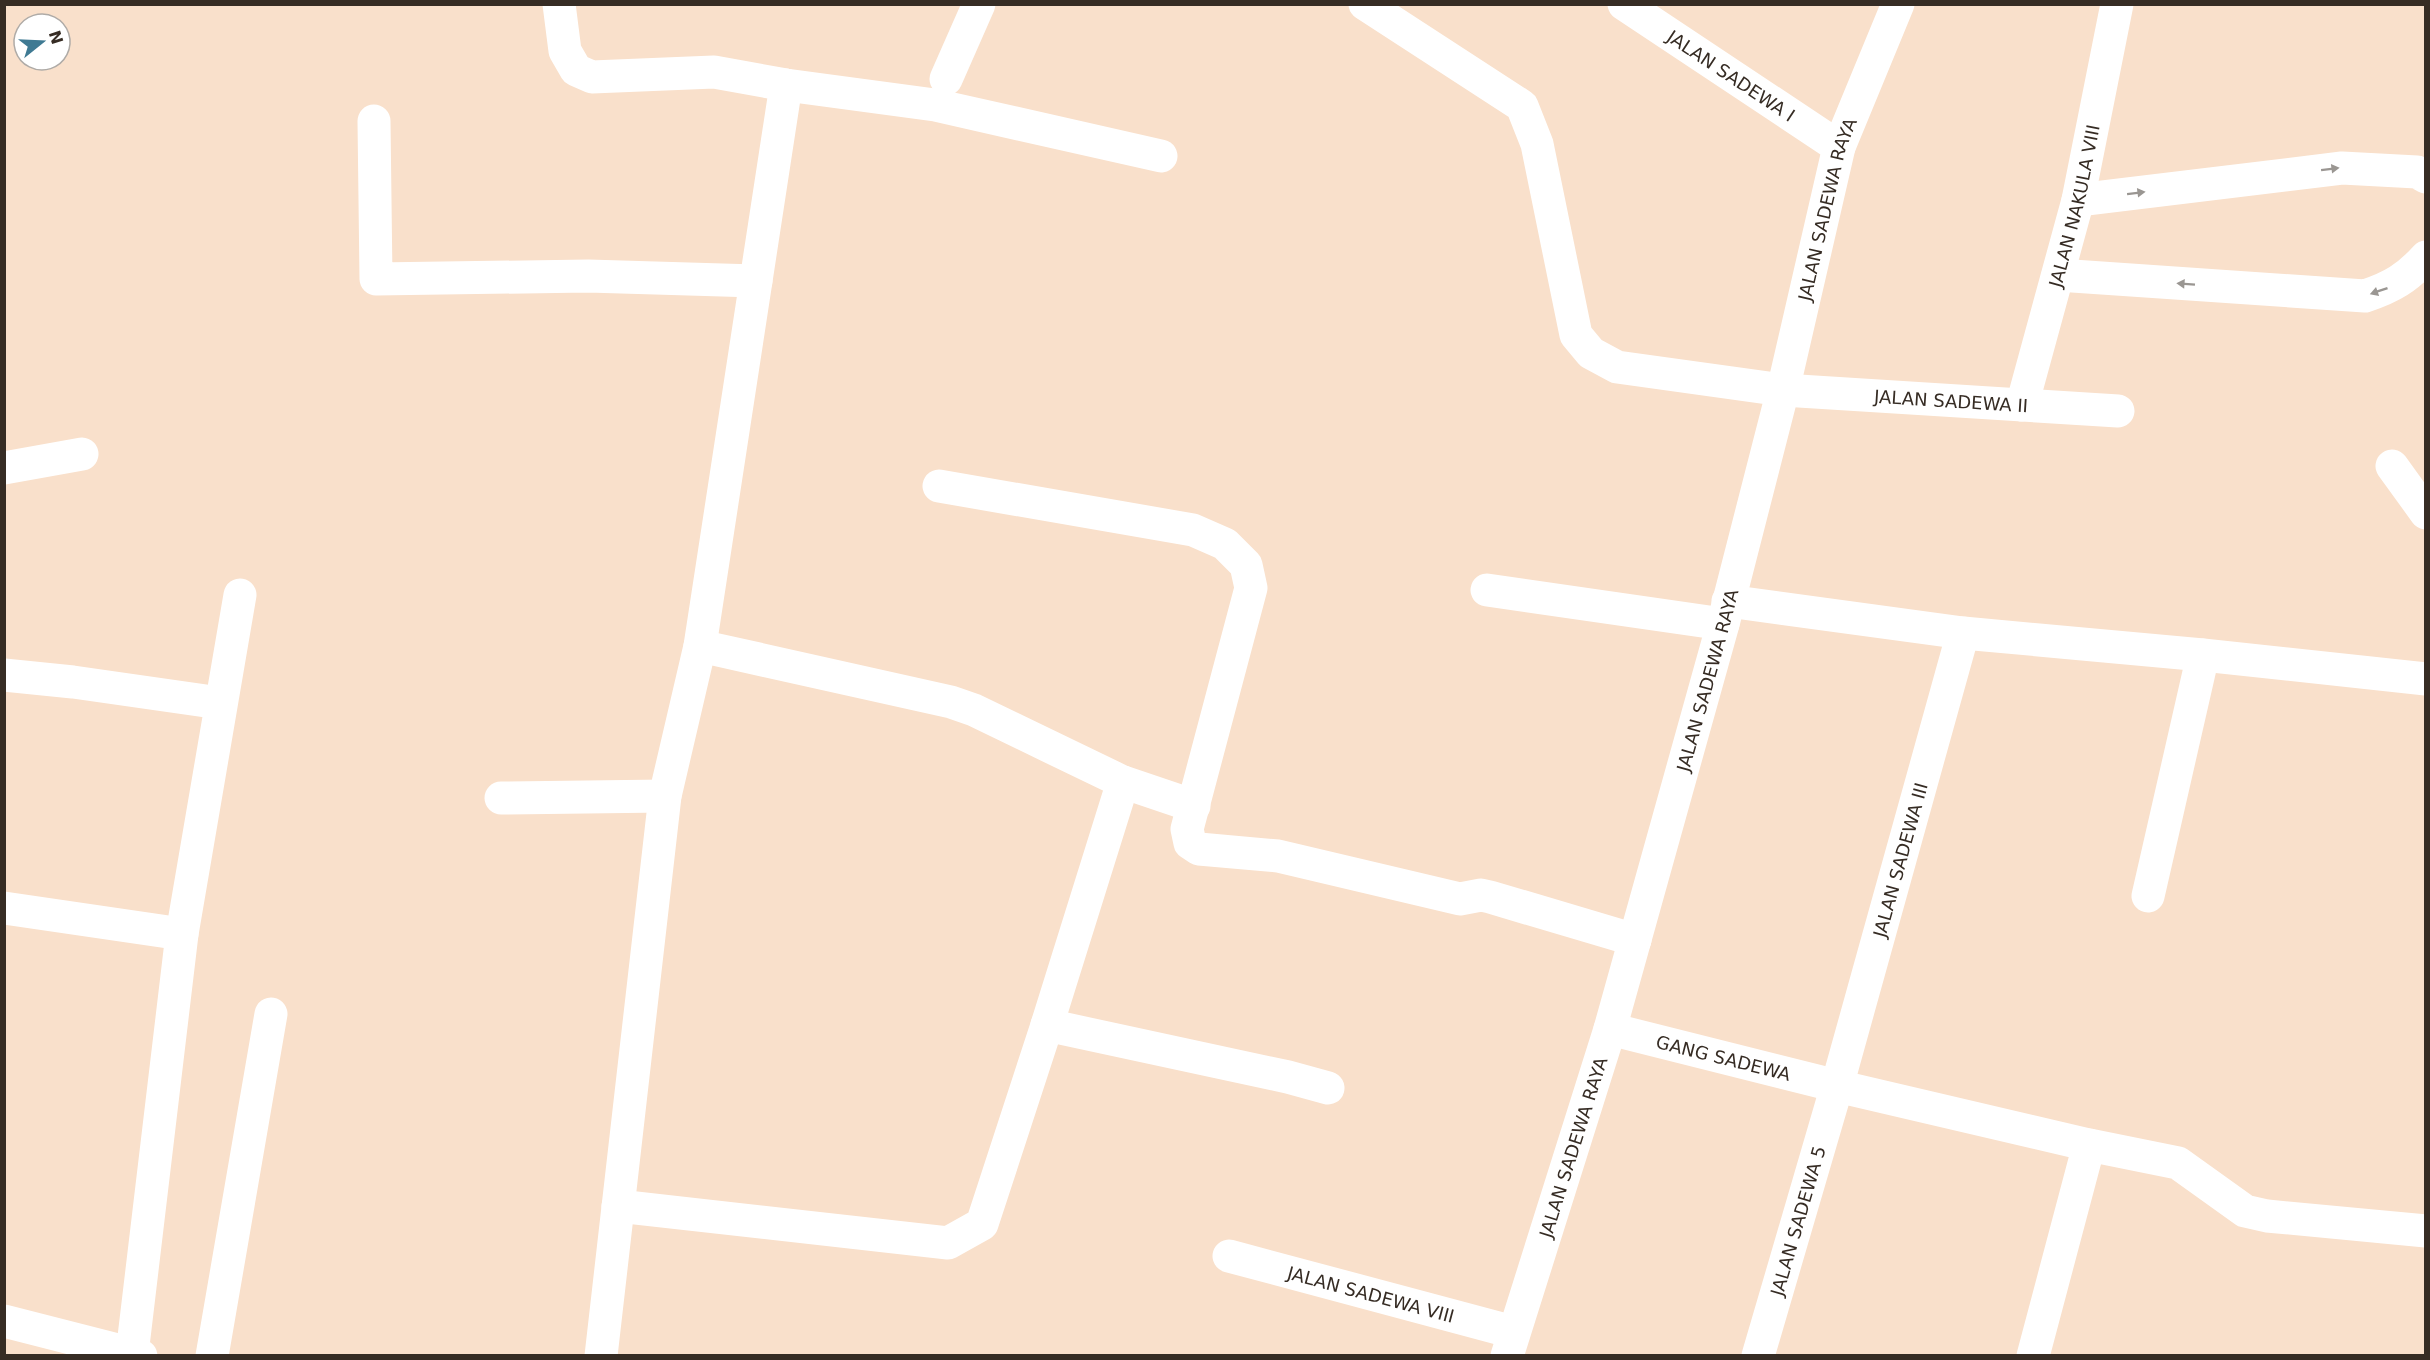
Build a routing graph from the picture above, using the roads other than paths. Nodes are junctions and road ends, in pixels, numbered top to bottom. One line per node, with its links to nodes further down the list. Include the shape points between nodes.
1 (559, 4): 8 (street, via 565,51 576,70 592,77 714,72)
2 (979, 4): 7 (street)
3 (1365, 4): 17 (street, JALAN SADEWA II, via 1522,106 1537,144 1576,335 1591,353 1617,367)
4 (1624, 4): 10 (street, JALAN SADEWA I)
5 (1898, 4): 10 (street, JALAN SADEWA RAYA)
6 (2117, 4): 13 (street, JALAN NAKULA VIII)
7 (946, 79)
8 (786, 85): 11 (street, via 935,105); 16 (street)
9 (374, 121): 16 (street, via 376,279 588,276)
10 (1839, 147): 17 (street, JALAN SADEWA RAYA)
11 (1161, 156)
12 (2426, 177): 13 (street, one-way to 12, via 2342,168 2417,172)
13 (2078, 200): 15 (street, JALAN NAKULA VIII)
14 (2426, 257): 15 (street, one-way to 15, via 2389,288 2365,296)
15 (2058, 275): 18 (street, JALAN NAKULA VIII)
16 (756, 281): 29 (street)
17 (1783, 390): 18 (street, JALAN SADEWA II); 27 (street, JALAN SADEWA RAYA)
18 (2022, 405): 19 (street, JALAN SADEWA II)
19 (2118, 411)
20 (82, 454): 22 (street)
21 (2391, 466): 24 (street)
22 (4, 468)
23 (939, 486): 37 (street, via 1192,530 1225,544 1246,565 1251,588)
24 (2426, 513)
25 (1487, 590): 27 (street)
26 (240, 595): 33 (street)
27 (1726, 613): 28 (street); 41 (street, JALAN SADEWA RAYA)
28 (1964, 633): 30 (street); 45 (street, JALAN SADEWA III)
29 (700, 646): 34 (street, via 951,702); 35 (street)
30 (2204, 655): 32 (street); 38 (street)
31 (4, 675): 33 (street)
32 (2426, 679)
33 (220, 702): 40 (street)
34 (1123, 782): 37 (street); 43 (street)
35 (665, 796): 36 (street); 48 (street)
36 (501, 798)
37 (1194, 806): 41 (street, via 1187,828 1190,843 1199,849 1278,856 1460,898 1481,895)
38 (2148, 896)
39 (4, 908): 40 (street)
40 (182, 934): 53 (street)
41 (1635, 940): 44 (street, JALAN SADEWA RAYA)
42 (271, 1014): 54 (street)
43 (1047, 1025): 46 (street); 48 (street, via 981,1224 948,1243)
44 (1610, 1029): 45 (street, GANG SADEWA); 52 (street, JALAN SADEWA RAYA)
45 (1837, 1086): 47 (street, GANG SADEWA); 56 (street, JALAN SADEWA 5)
46 (1328, 1088)
47 (2089, 1145): 49 (street, GANG SADEWA, via 2178,1163 2245,1211); 57 (street)
48 (618, 1206): 55 (street)
49 (2426, 1231)
50 (1229, 1256): 52 (street, JALAN SADEWA VIII)
51 (4, 1321): 53 (street)
52 (1510, 1344)
53 (137, 1355)
54 (212, 1356)
55 (601, 1356)
56 (1758, 1356)
57 (2033, 1356)

